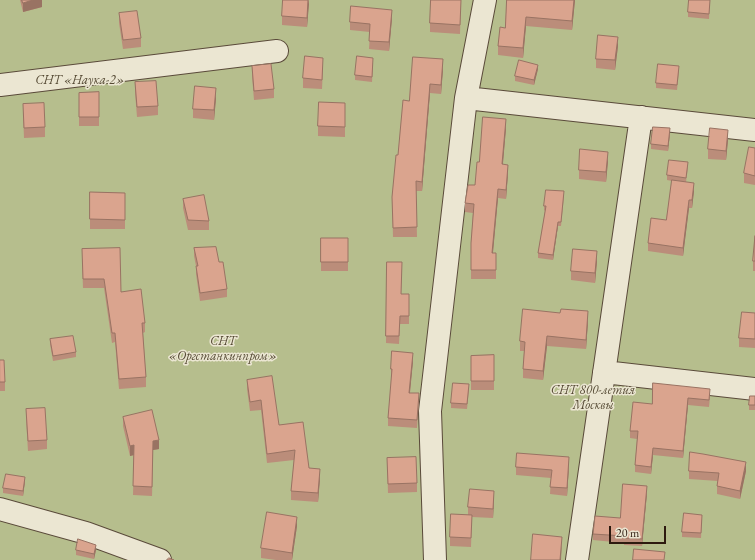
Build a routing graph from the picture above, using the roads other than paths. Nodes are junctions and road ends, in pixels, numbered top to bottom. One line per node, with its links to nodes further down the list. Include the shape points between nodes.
1 (485, 0): 4 (street)
2 (276, 51): 3 (street)
3 (0, 85)
4 (466, 98): 5 (street); 12 (street, via 430,411)
5 (641, 117): 6 (street); 7 (street)
6 (755, 130)
7 (604, 372): 8 (street); 13 (street)
8 (755, 389)
9 (0, 510): 10 (street, via 86,533)
10 (107, 551): 11 (street)
11 (160, 560)
12 (436, 560)
13 (577, 560)

